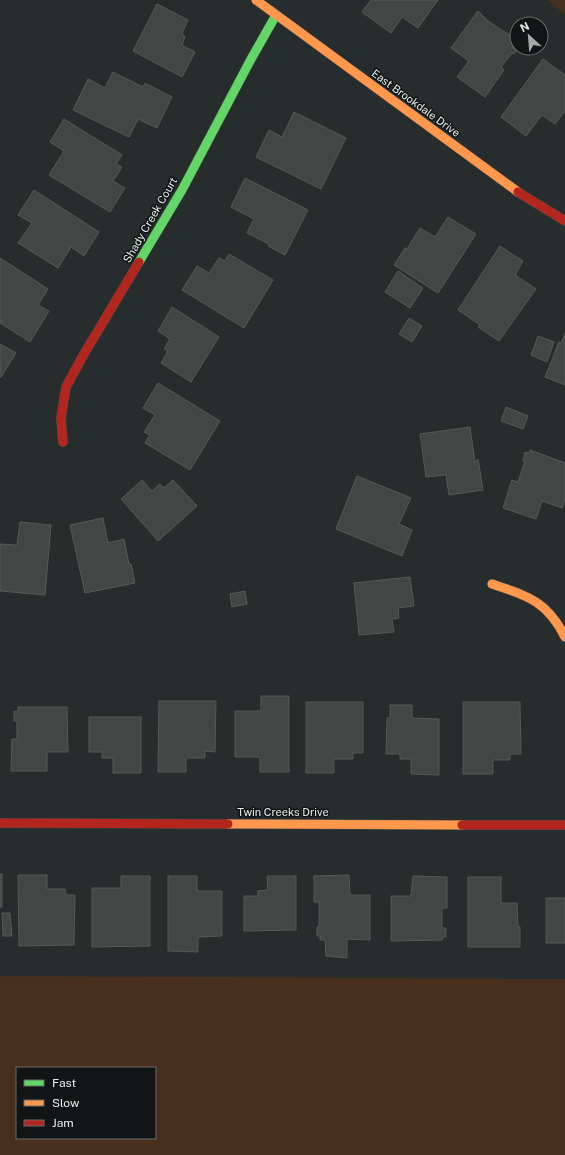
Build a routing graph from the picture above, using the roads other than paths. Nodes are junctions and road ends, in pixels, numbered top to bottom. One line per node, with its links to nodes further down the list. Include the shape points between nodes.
1 (256, 0): 2 (street, East Brookdale Drive)
2 (276, 15): 3 (street, East Brookdale Drive, via 529,200); 4 (street, Shady Creek Court, via 182,190 66,387 61,418)
3 (565, 221)
4 (64, 442)
5 (492, 584): 6 (street, via 528,596 549,610)
6 (565, 637)
7 (0, 823): 8 (street, Twin Creeks Drive)
8 (565, 825)

